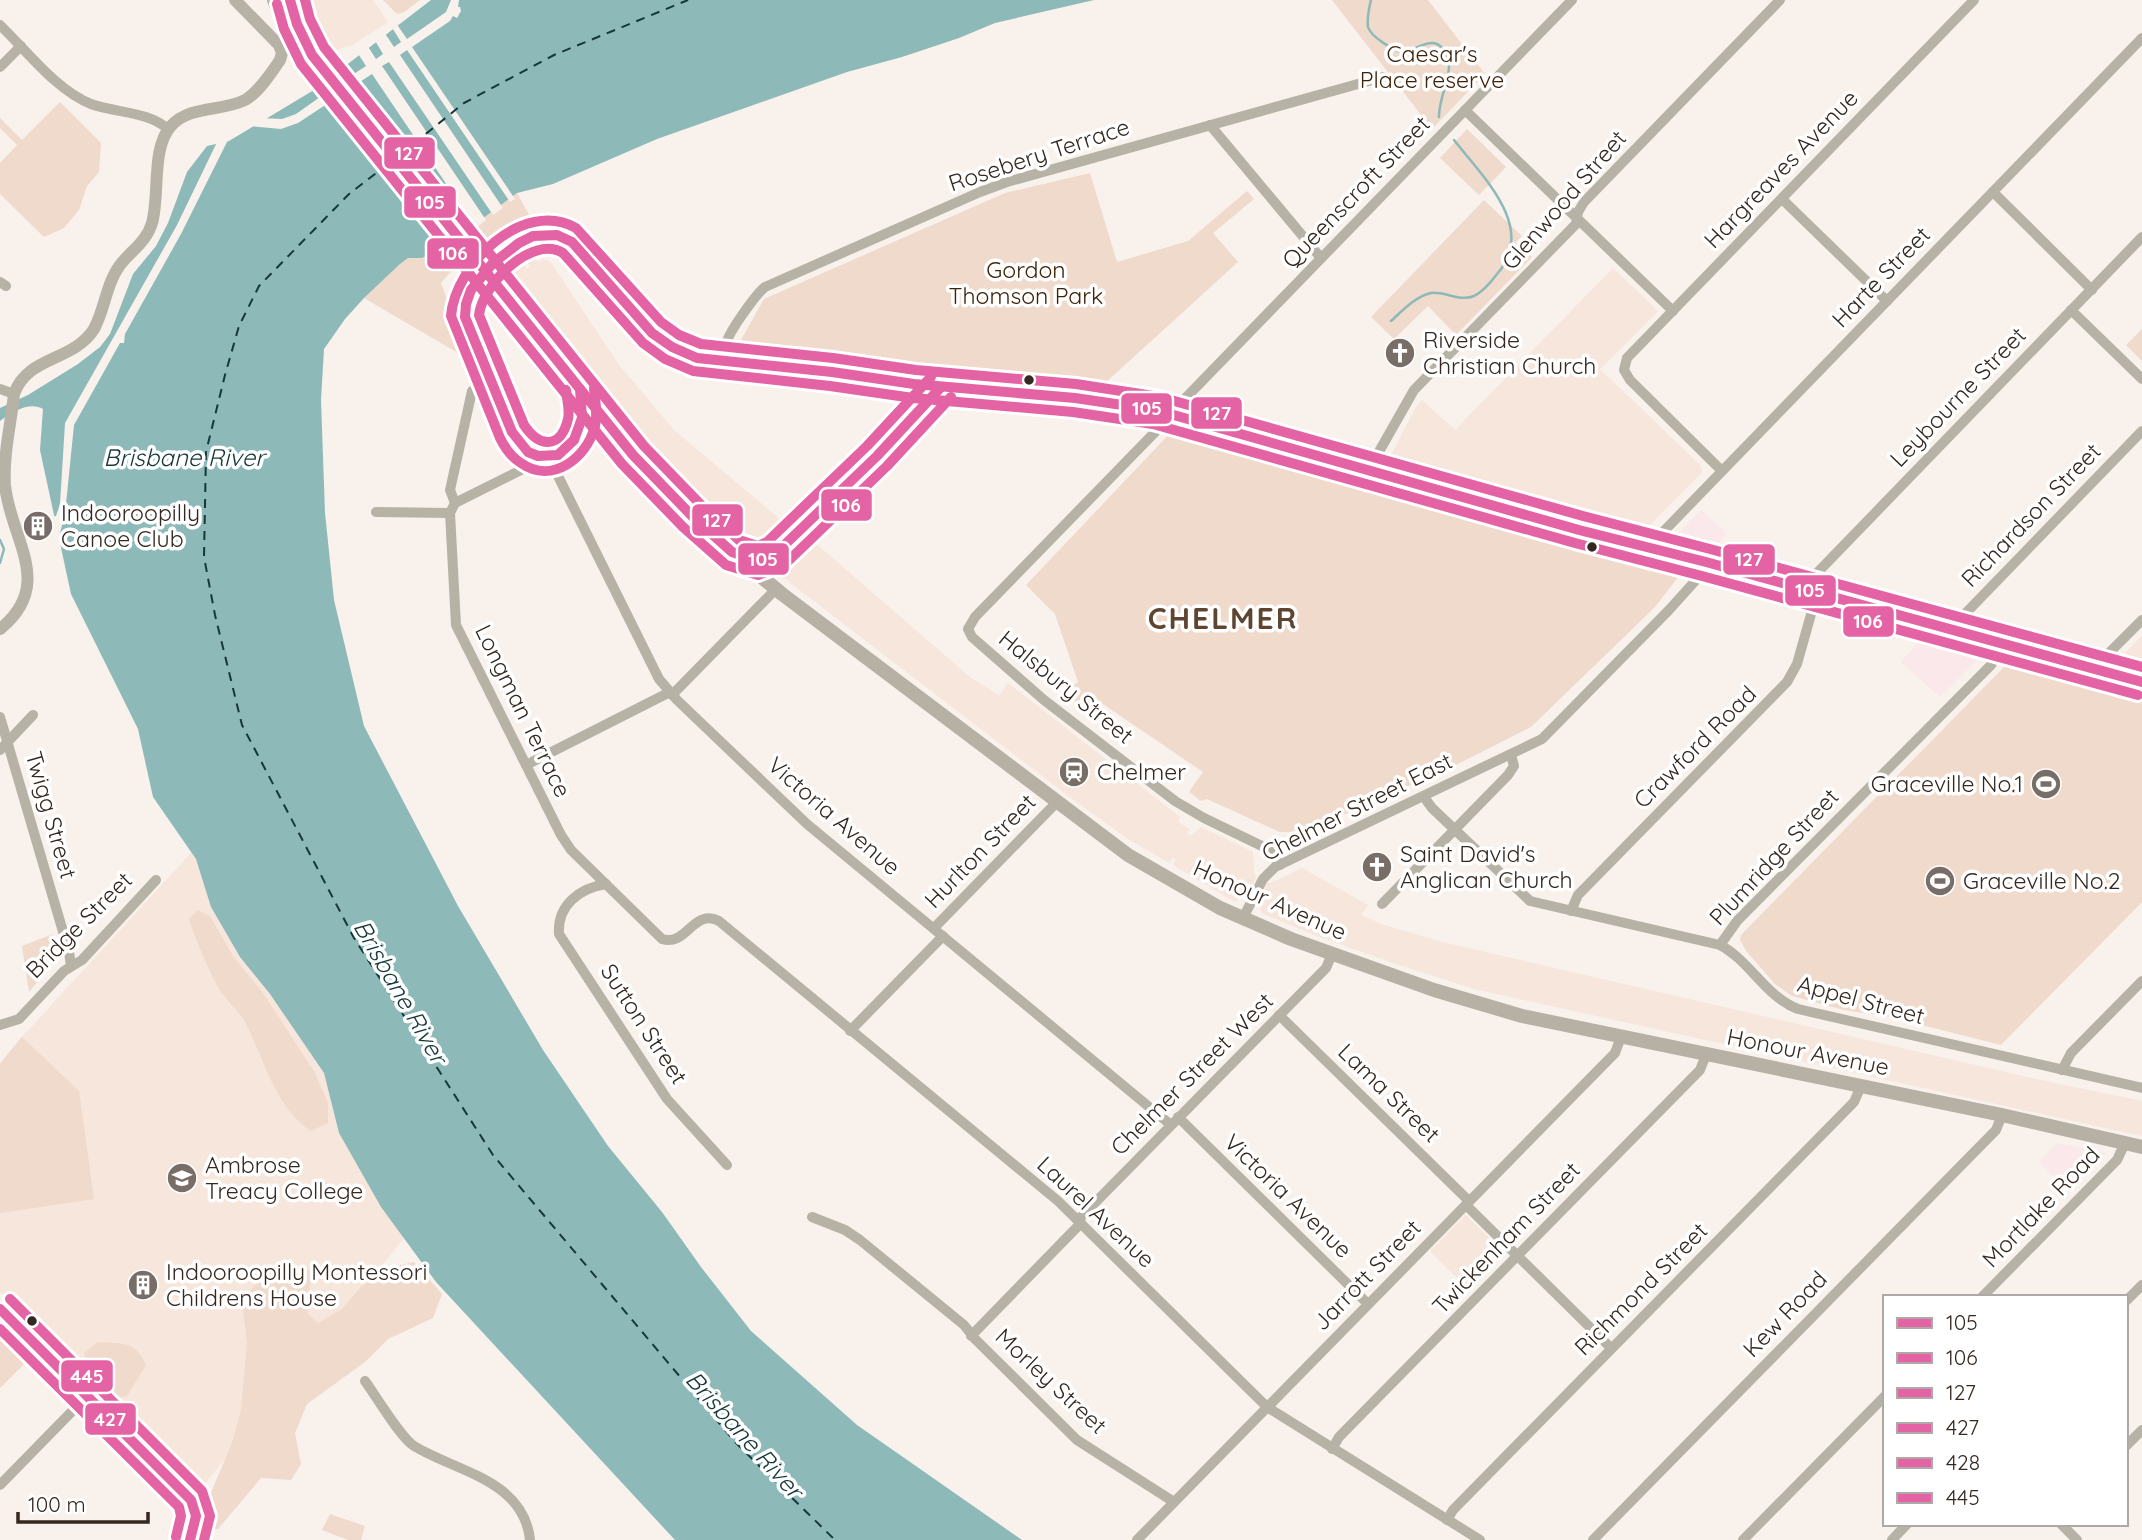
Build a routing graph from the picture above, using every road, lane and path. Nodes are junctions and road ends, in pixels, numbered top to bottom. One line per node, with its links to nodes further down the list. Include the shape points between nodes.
1 (275, 0): 10 (main road, via 289,31)
2 (290, 0): 10 (main road)
3 (1572, 0): 13 (street, Queenscroft Street)
4 (1780, 0): 20 (street, Glenwood Street, via 1584,202)
5 (1974, 0): 19 (street, Hargreaves Avenue)
6 (242, 2): 14 (street, via 279,45 281,57 248,98)
7 (0, 25): 9 (street)
8 (2142, 38): 18 (street, Harte Street)
9 (21, 46): 11 (street); 16 (street, via 70,94 155,119)
10 (312, 55): 30 (main road, Honour Avenue, bridge)
11 (0, 67)
12 (1383, 77): 15 (street, Rosebery Terrace)
13 (1465, 110): 20 (street); 22 (street, Queenscroft Street)
14 (201, 111): 16 (street, via 186,114); 17 (street, via 173,132)
15 (1210, 125): 22 (street); 27 (street, Rosebery Terrace, via 980,192 769,285 756,294 726,343)
16 (168, 129): 17 (street)
17 (160, 158): 33 (street, via 152,223 120,264 95,327 73,349 26,373)
18 (1993, 192): 23 (street); 24 (street, Harte Street)
19 (1782, 199): 24 (street); 26 (street, Hargreaves Avenue)
20 (1577, 218): 26 (street); 38 (street, Glenwood Street, via 1414,390)
21 (2142, 237): 23 (street, Leybourne Street)
22 (1321, 258): 34 (street, Queenscroft Street)
23 (2092, 290): 25 (street, Leybourne Street)
24 (1887, 301): 39 (street, Harte Street)
25 (2071, 310): 28 (street); 47 (street, Leybourne Street, via 1818,572)
26 (1673, 311): 39 (street, Hargreaves Avenue, via 1630,354 1624,370)
27 (733, 361): 29 (main road); 36 (main road, via 697,358 658,338 569,240 550,233 527,239 484,272 467,297 464,314 515,438 526,452)
28 (2142, 379)
29 (941, 387): 34 (main road, via 1099,400); 43 (main road)
30 (580, 388): 36 (main road, via 582,419 575,438 560,453); 44 (main road, Honour Avenue, via 634,455)
31 (0, 389): 33 (street)
32 (472, 391): 40 (street, Longman Terrace, via 450,488)
33 (14, 394): 49 (street, via 5,486 26,559 28,584 24,600)
34 (1168, 413): 38 (main road); 50 (street, Queenscroft Street)
35 (2142, 431): 51 (street, Richardson Street, via 1962,617)
36 (541, 457): 40 (street)
37 (555, 470): 55 (street, Victoria Avenue, via 659,679)
38 (1368, 471): 42 (main road)
39 (1722, 471): 42 (street, Harte Street, via 1664,531)
40 (453, 508): 41 (street); 60 (street, Longman Terrace, via 456,625)
41 (376, 512)
42 (1657, 550): 45 (main road)
43 (779, 551): 44 (main road, via 760,561); 46 (main road, via 772,571)
44 (732, 552): 46 (main road, Honour Avenue)
45 (1706, 562): 47 (main road); 59 (street, Chelmer Street East, via 1669,610 1548,734)
46 (779, 591): 55 (street); 62 (main road, Honour Avenue)
47 (1813, 592): 51 (main road); 70 (street, Crawford Road, via 1797,664 1787,682 1578,895)
48 (2142, 620): 53 (street)
49 (0, 629)
50 (968, 629): 65 (street, Halsbury Street, via 1035,693 1175,801 1268,849)
51 (1955, 632): 52 (main road)
52 (2002, 645): 53 (main road); 75 (street, Plumridge Street, via 1991,665 1737,921)
53 (2094, 668): 54 (main road)
54 (2142, 682)
55 (671, 693): 60 (street); 72 (street, Victoria Avenue, via 785,805)
56 (33, 715): 58 (street)
57 (0, 717): 58 (street, Twigg Street)
58 (4, 746): 77 (street, Twigg Street)
59 (1511, 755): 61 (street, Chelmer Street East); 63 (street, via 1512,771)
60 (526, 765): 64 (street, Longman Terrace, via 565,843)
61 (1424, 797): 63 (street, Appel Street); 65 (street, Chelmer Street East)
62 (1056, 803): 71 (main road, Honour Avenue, via 1128,855); 72 (street, Hurlton Street)
63 (1454, 830): 69 (street); 70 (street, Appel Street, via 1525,898)
64 (585, 864): 67 (street, Longman Terrace); 68 (street, Sutton Street)
65 (1280, 865): 71 (street, Chelmer Street East, via 1265,876)
66 (156, 880): 77 (street, Bridge Street, via 89,954)
67 (606, 884): 68 (street); 73 (street, Longman Terrace, via 662,939 675,940)
68 (576, 896): 91 (street, Sutton Street, via 563,912 560,935 667,1099)
69 (1382, 904)
70 (1571, 911): 75 (street, Appel Street)
71 (1243, 918): 76 (main road, Honour Avenue)
72 (934, 928): 74 (street, Victoria Avenue)
73 (689, 929): 81 (street, Laurel Avenue, via 701,919 717,920)
74 (943, 936): 81 (street, Hurlton Street); 88 (street, Victoria Avenue)
75 (1720, 945): 84 (street, Appel Street, via 1791,1006)
76 (1332, 954): 79 (street, Chelmer Street West, via 1326,968); 82 (main road, Honour Avenue, via 1474,1003)
77 (71, 966): 80 (street, Bridge Street, via 19,1019)
78 (2142, 981): 84 (street, via 2071,1053)
79 (1279, 1015): 88 (street, Chelmer Street West); 92 (street, Lama Street)
80 (0, 1026)
81 (850, 1031): 94 (street, Laurel Avenue)
82 (1621, 1037): 83 (main road, Honour Avenue); 92 (street, Jarrott Street, via 1615,1053)
83 (1706, 1055): 85 (main road, Honour Avenue); 95 (street, Twickenham Street, via 1700,1070)
84 (2062, 1070): 86 (street, Appel Street)
85 (1861, 1086): 87 (main road, Honour Avenue); 102 (street, Richmond Street, via 1854,1102)
86 (2142, 1088)
87 (2002, 1115): 89 (main road, Honour Avenue); 119 (street, Kew Road, via 1996,1130)
88 (1174, 1121): 94 (street, Chelmer Street West); 99 (street, Victoria Avenue)
89 (2125, 1143): 90 (main road, Honour Avenue); 97 (street, Mortlake Road, via 2117,1160)
90 (2142, 1147)
91 (727, 1166)
92 (1467, 1203): 95 (street, Lama Street); 99 (street, Jarrott Street)
93 (812, 1217): 101 (street, via 860,1240 964,1325)
94 (1079, 1222): 101 (street, Chelmer Street West); 106 (street, Laurel Avenue)
95 (1518, 1256): 102 (street, Lama Street); 109 (street, Twickenham Street)
96 (2142, 1285): 98 (street)
97 (1984, 1295)
98 (2128, 1299)
99 (1368, 1304): 106 (street, Jarrott Street)
100 (0, 1309): 104 (street)
101 (971, 1336): 111 (street, Morley Street, via 1077,1440)
102 (1611, 1348): 112 (street, Richmond Street)
103 (365, 1381): 116 (street, via 412,1445 502,1489 527,1519)
104 (87, 1396): 110 (street); 115 (street, via 186,1494 196,1516)
105 (1883, 1398): 120 (street)
106 (1267, 1407): 109 (street, Laurel Avenue); 111 (street, Jarrott Street)
107 (2142, 1430): 108 (street)
108 (2128, 1444)
109 (1332, 1448): 112 (street, Laurel Avenue)
110 (0, 1485)
111 (1174, 1502): 117 (street, Jarrott Street)
112 (1447, 1520): 118 (street, Laurel Avenue)
113 (1905, 1526): 121 (street)
114 (2063, 1526): 122 (street)
115 (190, 1540)
116 (530, 1540)
117 (1137, 1540)
118 (1480, 1540)
119 (1592, 1540)
120 (1744, 1540)
121 (1892, 1540)
122 (2077, 1540)

